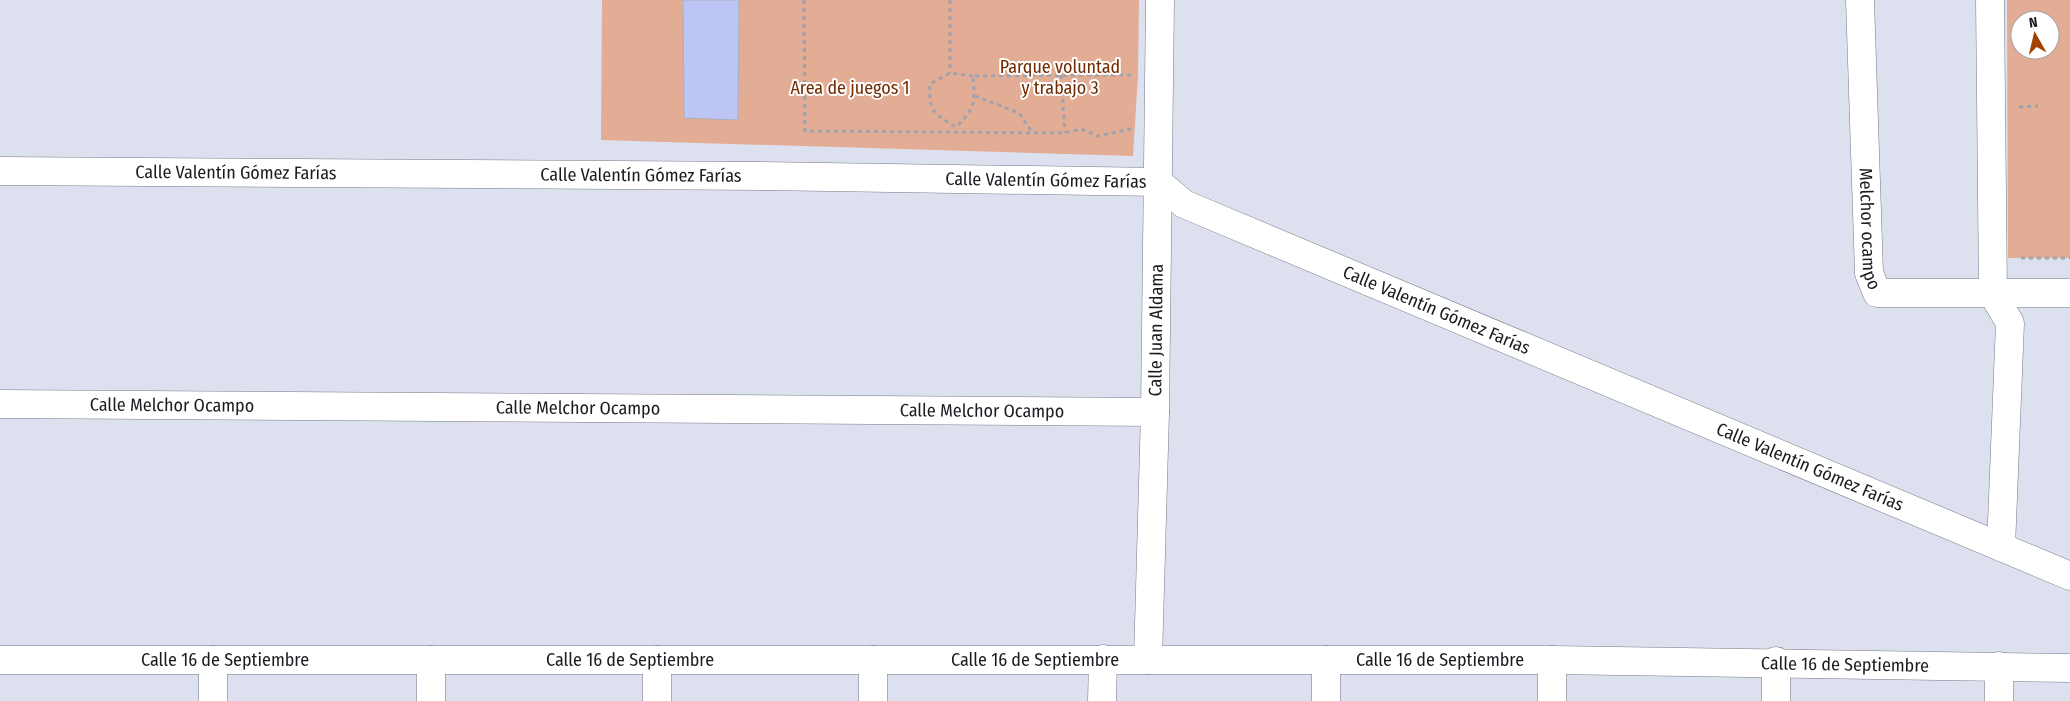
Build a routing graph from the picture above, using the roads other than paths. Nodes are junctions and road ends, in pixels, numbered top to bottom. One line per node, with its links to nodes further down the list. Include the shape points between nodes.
1 (1160, 0): 5 (street, Calle Juan Aldama)
2 (1860, 0): 7 (street, Melchor ocampo, via 1869,273 1876,293)
3 (1990, 0): 7 (street)
4 (0, 171): 5 (street, Calle Valentín Gómez Farías)
5 (1158, 182): 9 (street, Calle Juan Aldama); 10 (street, Calle Valentín Gómez Farías, via 1184,204)
6 (2070, 293): 7 (street, Melchor ocampo)
7 (1993, 294): 10 (street, via 2010,323)
8 (0, 404): 9 (street, Calle Melchor Ocampo)
9 (1155, 412): 18 (street, Calle Juan Aldama)
10 (2000, 547): 11 (street, Calle Valentín Gómez Farías)
11 (2070, 576)
12 (1102, 659): 17 (street, Calle 16 de Septiembre); 18 (street, Calle 16 de Septiembre); 28 (street)
13 (0, 660): 14 (street, Calle 16 de Septiembre)
14 (213, 660): 15 (street, Calle 16 de Septiembre); 24 (street)
15 (431, 660): 16 (street, Calle 16 de Septiembre); 25 (street)
16 (657, 660): 17 (street, Calle 16 de Septiembre); 26 (street)
17 (873, 660): 27 (street)
18 (1148, 660): 19 (street, Calle 16 de Septiembre)
19 (1326, 660): 20 (street, Calle 16 de Septiembre); 29 (street)
20 (1552, 660): 21 (street, Calle 16 de Septiembre); 30 (street)
21 (1776, 662): 22 (street, Calle 16 de Septiembre); 31 (street)
22 (1999, 666): 23 (street, Calle 16 de Septiembre); 32 (street)
23 (2070, 668)
24 (213, 701)
25 (431, 701)
26 (657, 701)
27 (872, 701)
28 (1102, 701)
29 (1326, 701)
30 (1552, 701)
31 (1776, 701)
32 (1999, 701)

